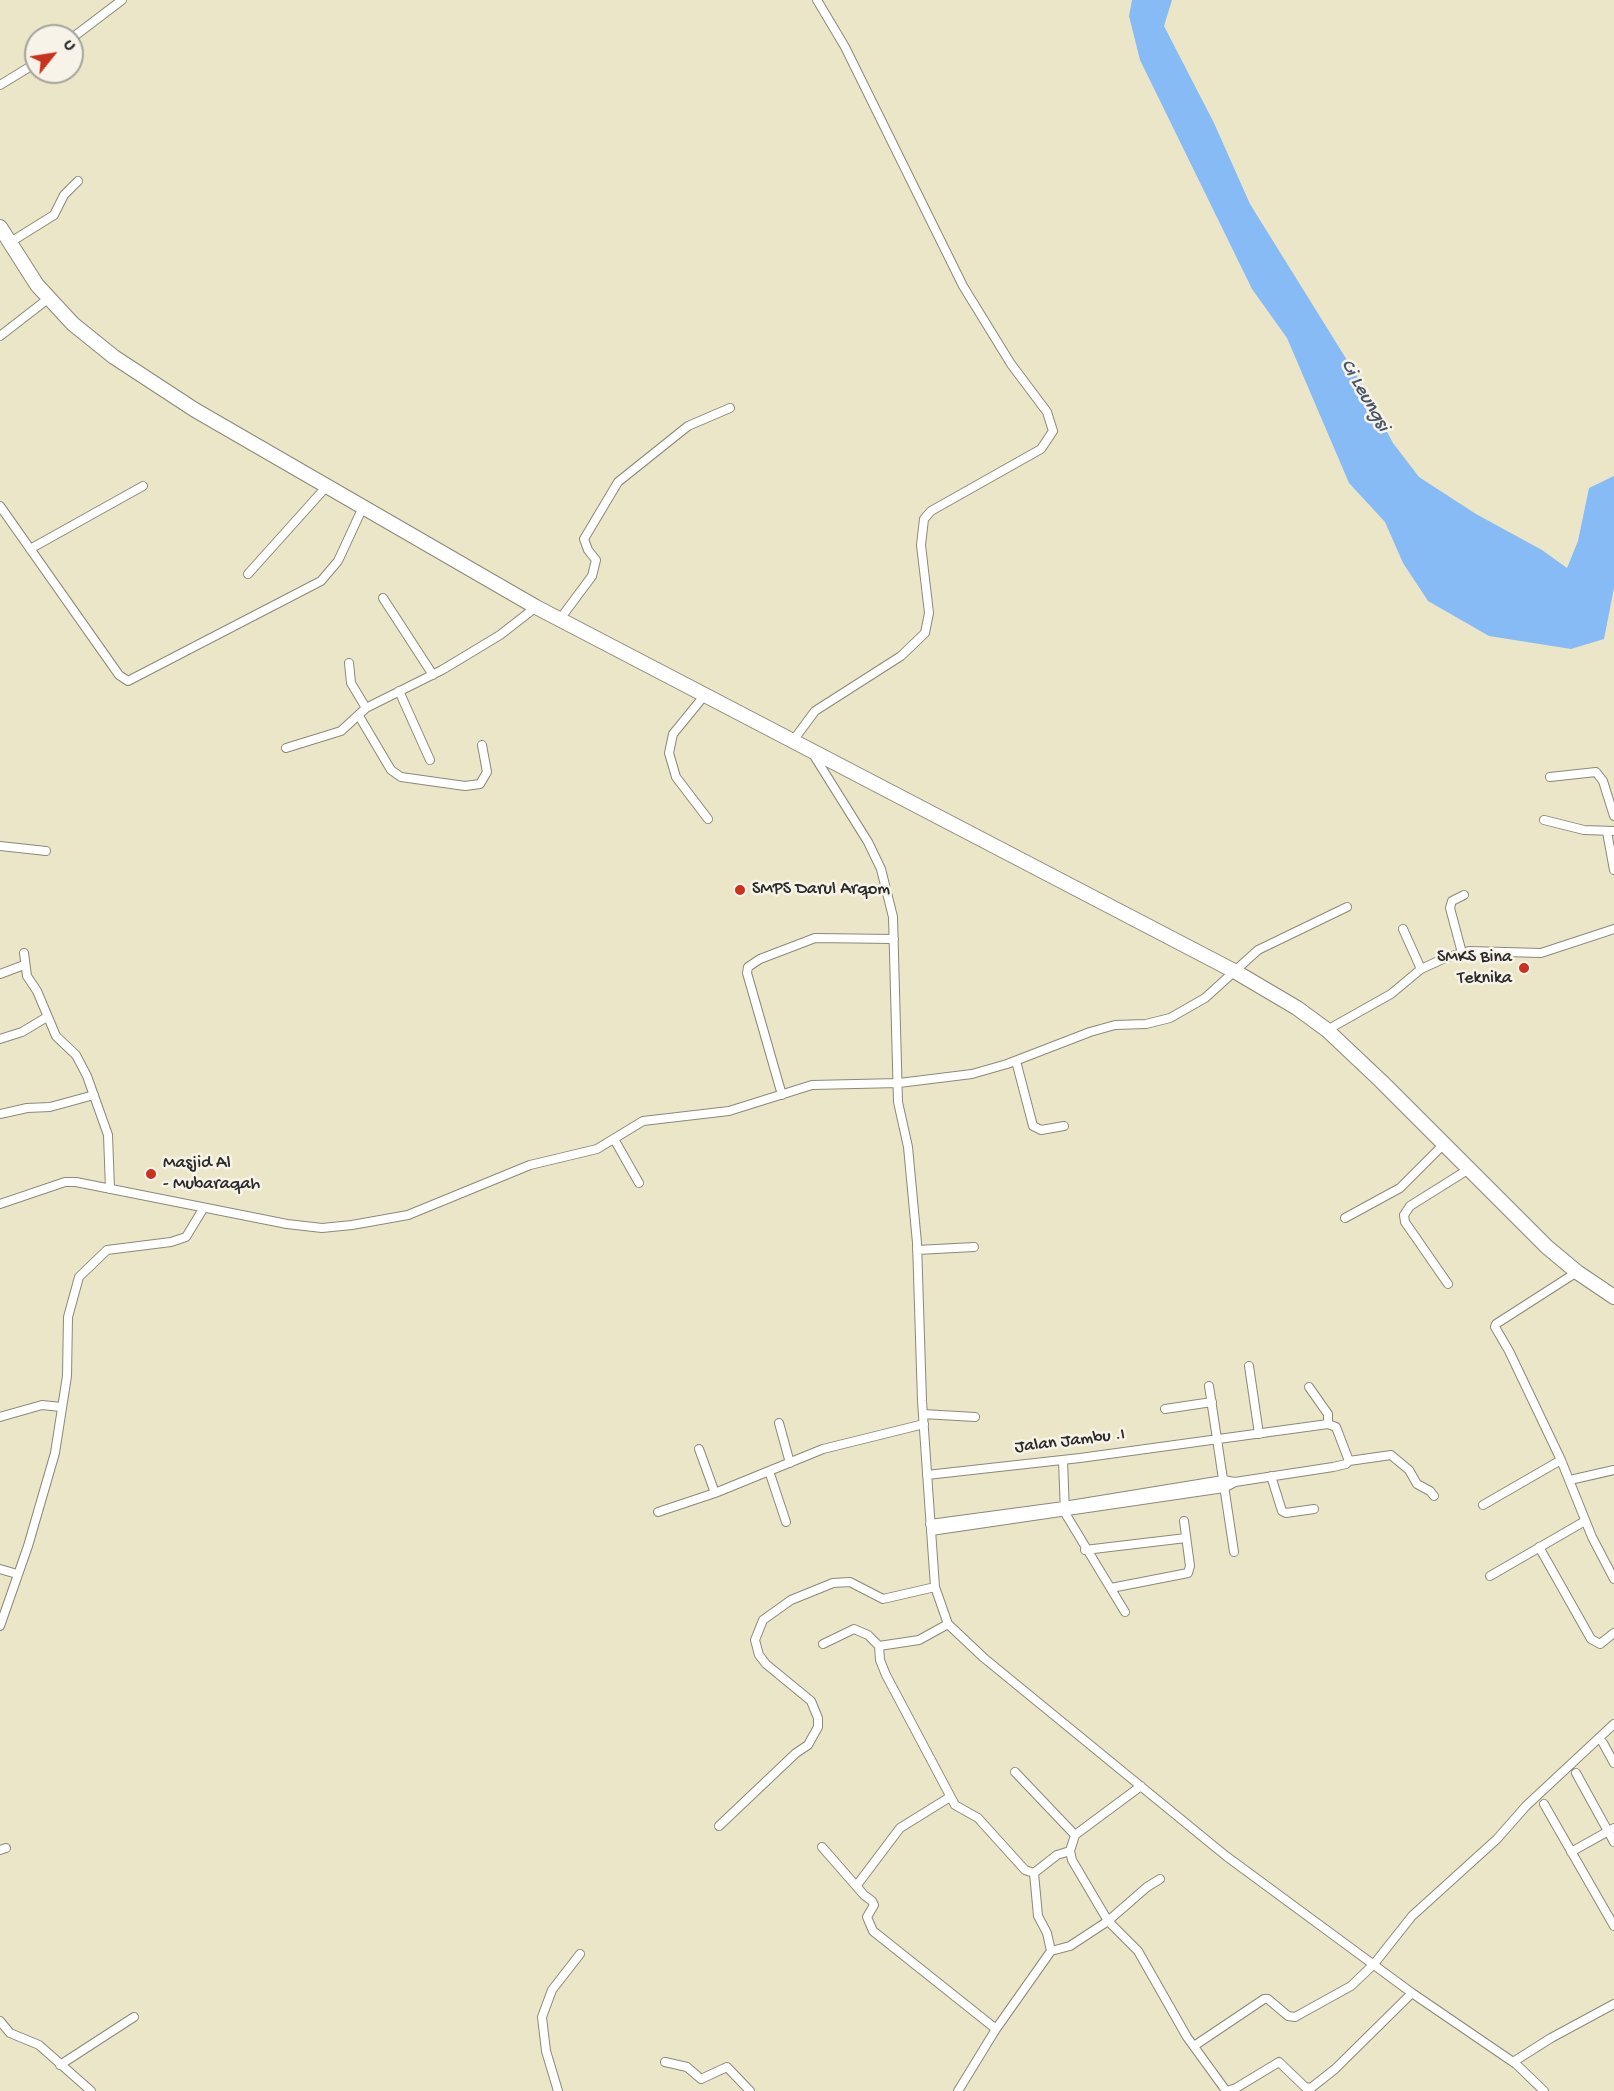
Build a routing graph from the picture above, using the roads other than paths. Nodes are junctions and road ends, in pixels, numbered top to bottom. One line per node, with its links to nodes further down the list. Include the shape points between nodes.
1 (122, 0): 3 (street)
2 (817, 0): 27 (street, via 845,47 963,286 1011,364 1047,412 1053,431 1041,449 931,511 924,519 921,545 930,613 925,633 901,656 815,711)
3 (84, 28)
4 (24, 70): 5 (street)
5 (0, 85)
6 (78, 182): 8 (street, via 64,195 54,215)
7 (0, 227): 8 (main road)
8 (9, 243): 9 (main road)
9 (49, 298): 10 (street); 13 (main road, via 73,324 114,357 195,410)
10 (0, 336)
11 (730, 408): 20 (street, via 688,426 618,482 584,539 596,560 592,576)
12 (143, 486): 16 (street)
13 (327, 486): 15 (main road); 17 (street)
14 (0, 506): 16 (street)
15 (363, 507): 16 (street, via 338,561 321,581 128,681 119,675); 19 (main road)
16 (30, 549)
17 (248, 574)
18 (383, 598): 22 (street)
19 (536, 607): 20 (main road); 22 (street, via 500,635)
20 (560, 619): 24 (main road)
21 (349, 663): 25 (street, via 351,683)
22 (433, 675): 23 (street)
23 (399, 691): 25 (street); 31 (street)
24 (704, 696): 27 (main road); 34 (street, via 673,734 669,753 676,777)
25 (366, 708): 26 (street)
26 (359, 716): 28 (street, via 391,770 401,777 465,786 480,784 487,772); 29 (street, via 341,731)
27 (792, 742): 30 (main road)
28 (482, 745)
29 (286, 748)
30 (813, 753): 44 (street, via 868,842 880,869 889,896); 49 (main road)
31 (430, 760)
32 (1550, 777): 33 (street, via 1596,772)
33 (1614, 816)
34 (708, 819)
35 (1544, 820): 36 (street)
36 (1611, 832): 39 (street)
37 (0, 846): 38 (street)
38 (46, 851)
39 (1614, 870)
40 (1464, 895): 46 (street, via 1452,901 1450,908)
41 (1347, 907): 49 (street, via 1258,950)
42 (1402, 929): 48 (street)
43 (1614, 929): 46 (street, via 1541,953)
44 (894, 939): 55 (street); 57 (street, via 815,938 760,958 748,967)
45 (24, 953): 47 (street)
46 (1462, 953): 48 (street)
47 (24, 965): 50 (street); 51 (street)
48 (1421, 969): 52 (street, via 1391,994)
49 (1236, 972): 52 (main road); 54 (street, via 1205,998 1170,1018 1090,1032)
50 (0, 974)
51 (48, 1017): 53 (street); 56 (street, via 56,1036 80,1060)
52 (1327, 1030): 61 (main road)
53 (0, 1039)
54 (1016, 1061): 55 (street, via 972,1074); 59 (street, via 1033,1126 1041,1130)
55 (899, 1083): 57 (street, via 812,1085); 69 (street, via 898,1102 908,1147)
56 (94, 1095): 58 (street, via 50,1107); 64 (street, via 111,1147)
57 (782, 1095): 60 (street, via 729,1111 643,1121)
58 (0, 1114)
59 (1064, 1126)
60 (614, 1139): 63 (street); 66 (street, via 590,1151 530,1164 408,1215 352,1225 322,1228)
61 (1444, 1144): 62 (main road); 67 (street, via 1400,1188)
62 (1469, 1169): 70 (main road); 71 (street, via 1410,1206 1404,1215)
63 (639, 1183)
64 (110, 1188): 65 (street, via 65,1182); 66 (street)
65 (0, 1204)
66 (203, 1209): 77 (street, via 186,1237 107,1250 79,1276 68,1317 67,1376)
67 (1345, 1218)
68 (974, 1247): 69 (street)
69 (917, 1250): 79 (street)
70 (1577, 1272): 72 (main road); 89 (street, via 1495,1327)
71 (1448, 1284)
72 (1614, 1297)
73 (1249, 1366): 85 (street)
74 (1209, 1386): 76 (street)
75 (1309, 1387): 84 (street, via 1328,1414)
76 (1212, 1402): 78 (street); 86 (street)
77 (61, 1407): 80 (street, via 42,1405); 113 (street, via 55,1453)
78 (1165, 1409)
79 (923, 1414): 81 (street); 83 (street)
80 (0, 1417)
81 (975, 1417)
82 (779, 1423): 91 (street)
83 (924, 1424): 91 (street, via 824,1449); 94 (street)
84 (1328, 1424): 85 (street, Jalan Jambu .I); 90 (street, via 1336,1427)
85 (1259, 1434): 86 (street, Jalan Jambu .I)
86 (1217, 1439): 88 (street, Jalan Jambu .I); 97 (street)
87 (699, 1449): 98 (street)
88 (1062, 1460): 94 (street, Jalan Jambu .I); 101 (street)
89 (1561, 1460): 96 (street); 100 (street)
90 (1349, 1461): 95 (street, via 1339,1466); 99 (street, via 1391,1455 1409,1470 1417,1484)
91 (790, 1463): 93 (street)
92 (1614, 1470): 96 (street)
93 (769, 1471): 98 (street); 106 (street)
94 (927, 1475): 107 (street)
95 (1271, 1476): 97 (street); 102 (street, via 1282,1511)
96 (1570, 1480): 105 (street)
97 (1224, 1484): 101 (street); 111 (street)
98 (715, 1493): 103 (street)
99 (1434, 1496)
100 (1483, 1505)
101 (1064, 1509): 107 (street); 110 (street)
102 (1314, 1509)
103 (658, 1512)
104 (1184, 1521): 108 (street)
105 (1585, 1521): 109 (street); 115 (street)
106 (786, 1522)
107 (931, 1528): 116 (street)
108 (1186, 1538): 110 (street); 117 (street, via 1188,1573)
109 (1539, 1547): 114 (street); 121 (street, via 1591,1639 1600,1644)
110 (1085, 1550): 117 (street)
111 (1234, 1552)
112 (0, 1569): 113 (street)
113 (17, 1574): 120 (street)
114 (1491, 1576)
115 (1614, 1579)
116 (935, 1587): 119 (street); 132 (street, via 883,1599 850,1582 833,1583 791,1600 763,1620 755,1640 759,1655 811,1701 818,1727 808,1745)
117 (1111, 1588): 118 (street)
118 (1125, 1612)
119 (948, 1624): 123 (street, via 919,1640); 129 (street)
120 (0, 1626)
121 (1614, 1633)
122 (823, 1644): 123 (street, via 854,1629)
123 (879, 1646): 130 (street, via 885,1675)
124 (1614, 1724): 146 (street, via 1412,1916)
125 (1603, 1743): 126 (street)
126 (1614, 1763)
127 (1015, 1772): 134 (street)
128 (1576, 1773): 133 (street)
129 (1141, 1786): 134 (street); 146 (street, via 1245,1871)
130 (950, 1797): 139 (street, via 958,1809 978,1818 1024,1870); 141 (street, via 900,1828)
131 (1544, 1804): 138 (street)
132 (719, 1826)
133 (1611, 1830): 135 (street); 138 (street)
134 (1076, 1835): 137 (street)
135 (1614, 1842)
136 (822, 1847): 141 (street)
137 (1070, 1851): 139 (street, via 1057,1855); 142 (street)
138 (1571, 1852): 143 (street)
139 (1034, 1873): 144 (street, via 1038,1916)
140 (1160, 1880): 142 (street)
141 (856, 1885): 151 (street, via 874,1905 867,1917 873,1931)
142 (1108, 1921): 144 (street, via 1070,1946); 152 (street, via 1138,1951)
143 (1614, 1926)
144 (1051, 1951): 151 (street)
145 (580, 1954): 157 (street, via 552,1990 542,2017 546,2051)
146 (1374, 1964): 147 (street); 152 (street, via 1341,1993 1295,2018 1266,1999)
147 (1412, 1993): 152 (street, via 1335,2069 1308,2089 1279,2062 1227,2091); 154 (street)
148 (1614, 2004): 154 (street)
149 (134, 2017): 155 (street)
150 (0, 2021): 155 (street, via 10,2033 39,2045)
151 (996, 2029): 159 (street)
152 (1194, 2046)
153 (665, 2062): 158 (street, via 687,2067 701,2079 726,2067)
154 (1513, 2062): 160 (street)
155 (60, 2065): 156 (street)
156 (91, 2091)
157 (558, 2091)
158 (750, 2091)
159 (958, 2091)
160 (1544, 2091)

